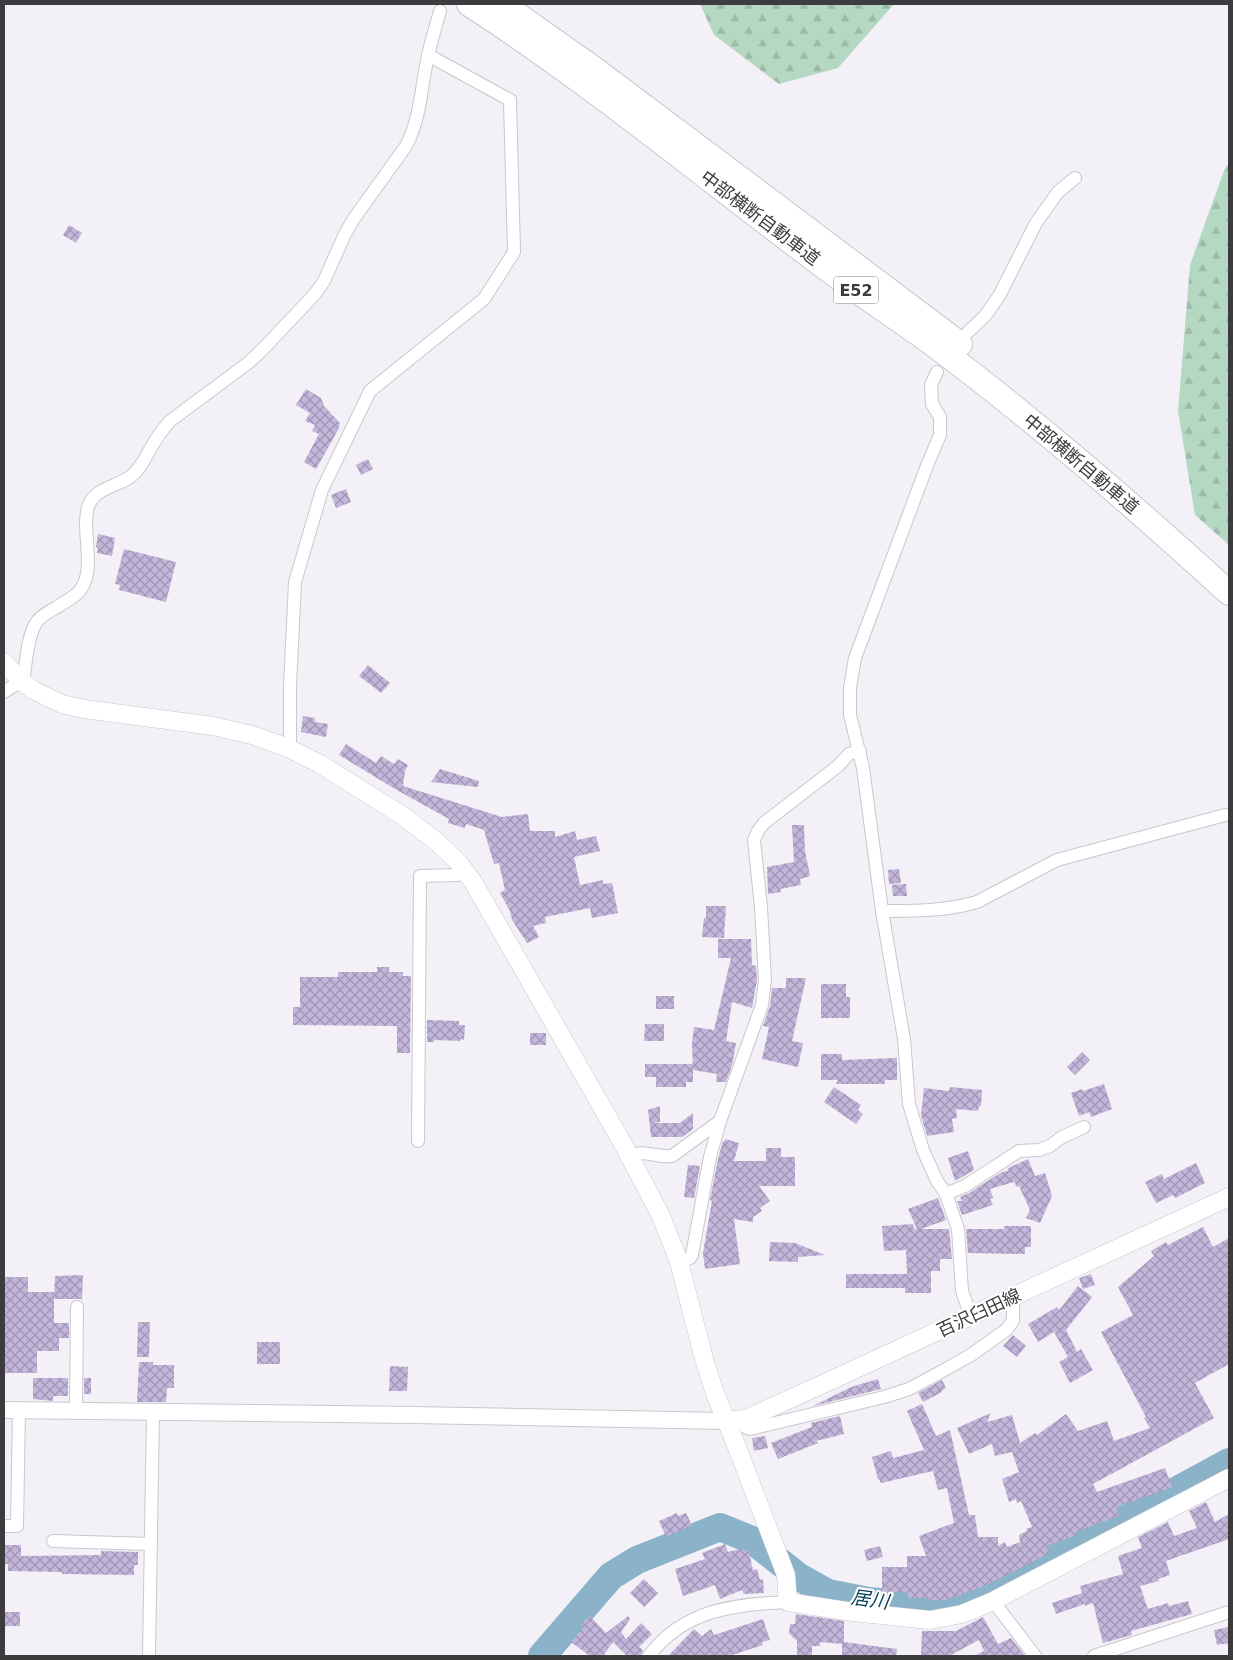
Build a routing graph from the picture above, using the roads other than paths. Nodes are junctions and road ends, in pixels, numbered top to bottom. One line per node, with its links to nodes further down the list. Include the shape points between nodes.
1 (469, 4): 9 (highway, 中部横断自動車道 / E52, via 583,83 842,281 933,344 1122,497)
2 (502, 4): 8 (highway, 中部横断自動車道 / E52, via 608,80 1035,403 1131,486)
3 (440, 10): 4 (street)
4 (428, 55): 11 (street, via 413,132 353,220 324,281 254,357 170,421 132,476 94,496 88,506 85,582 80,591 36,622); 13 (street, via 510,100 514,252 484,299 370,391 322,490 295,582)
5 (1075, 178): 6 (street, via 1058,192 1036,223 1000,296)
6 (968, 332)
7 (937, 372): 14 (street, via 931,385 932,404 940,417 940,435 855,658 850,715)
8 (1229, 580)
9 (1229, 593)
10 (4, 662): 11 (main road)
11 (21, 680): 12 (street); 13 (main road, via 43,696 84,710 213,726)
12 (4, 692)
13 (288, 748): 16 (main road, via 320,764 403,816 437,842)
14 (860, 751): 17 (street); 18 (street, via 849,754 764,823 754,840 761,907 763,1000)
15 (1225, 815): 17 (street, via 1058,860 968,905 934,910)
16 (466, 872): 20 (street, via 420,876); 21 (main road)
17 (882, 911): 22 (street, via 904,1039 909,1104 923,1150)
18 (720, 1121): 21 (street, via 672,1156 645,1152); 24 (street, via 692,1255)
19 (1084, 1127): 22 (street, via 1050,1146 1020,1152)
20 (418, 1140)
21 (630, 1156): 24 (main road, via 661,1216)
22 (946, 1194): 27 (street, via 958,1230 962,1291)
23 (1229, 1197): 25 (main road, 百沢臼田線)
24 (679, 1262): 31 (main road, via 704,1359)
25 (1013, 1297): 27 (main road, 百沢臼田線); 31 (street, via 1013,1321 1006,1330 971,1355 909,1389 750,1429)
26 (77, 1308): 29 (street)
27 (971, 1317): 31 (main road, 百沢臼田線)
28 (11, 1410): 29 (street); 33 (street, via 17,1526)
29 (76, 1411): 30 (street)
30 (153, 1412): 31 (street); 35 (street)
31 (734, 1420): 37 (main road, via 786,1575)
32 (1229, 1478): 36 (main road)
33 (4, 1526)
34 (53, 1541): 35 (street)
35 (151, 1544): 39 (street)
36 (993, 1601): 37 (main road, via 962,1614 930,1620); 41 (street)
37 (788, 1602): 40 (street, via 736,1606 699,1617 673,1631)
38 (1229, 1612): 42 (street)
39 (148, 1656)
40 (649, 1656)
41 (1035, 1656)
42 (1094, 1656)

